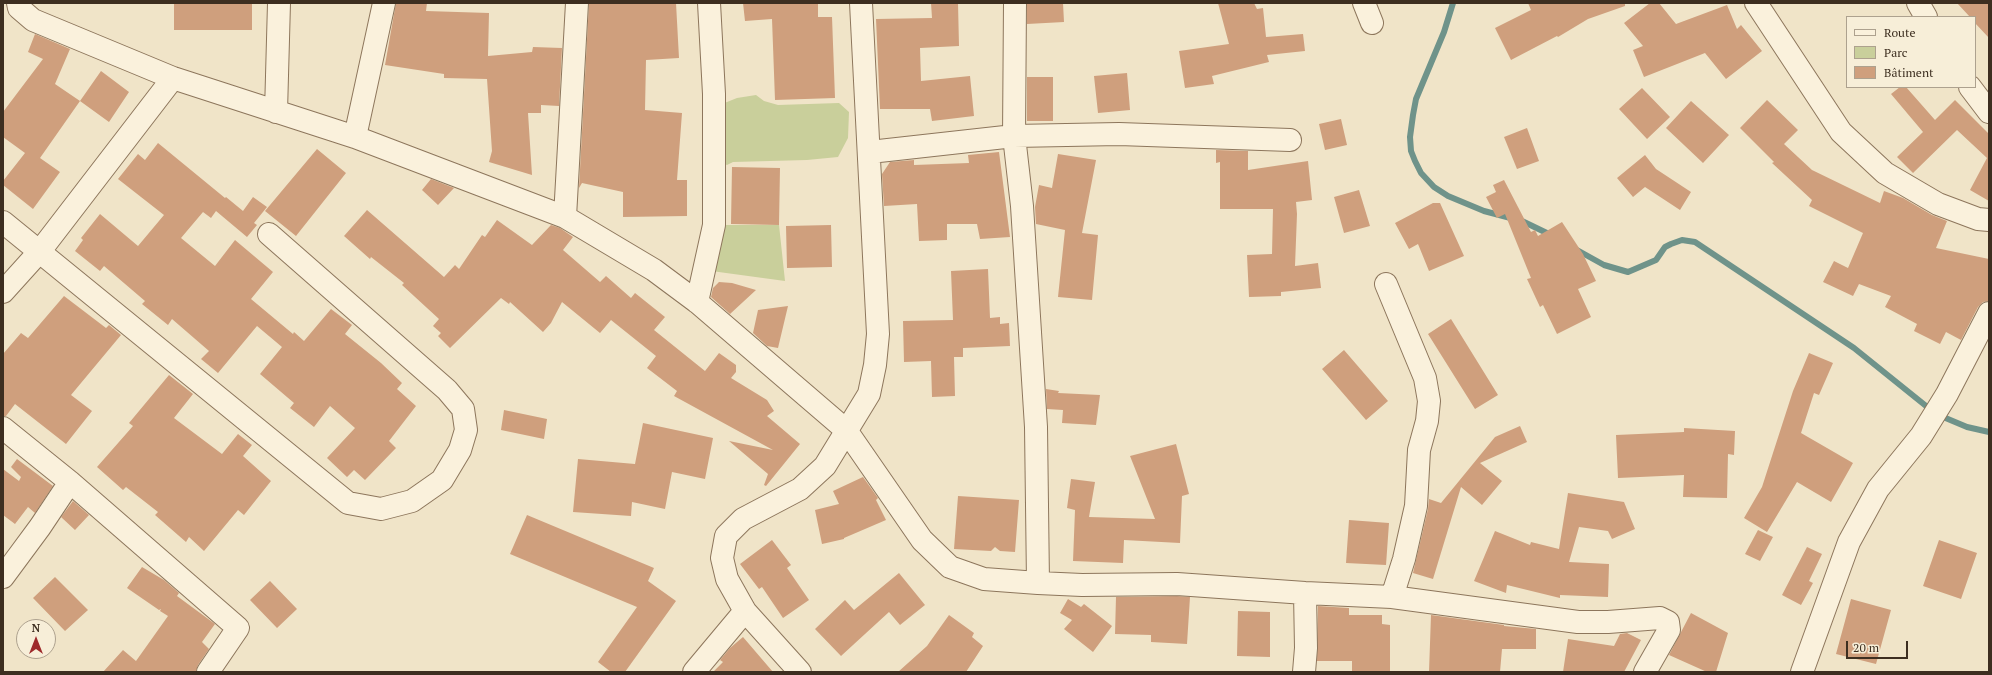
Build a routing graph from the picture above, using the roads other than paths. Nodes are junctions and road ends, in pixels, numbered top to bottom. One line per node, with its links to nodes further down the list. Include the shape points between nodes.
1 (18, 3): 11 (street, via 19,8 33,20)
2 (278, 3): 13 (street)
3 (384, 3): 16 (street)
4 (577, 3): 19 (street)
5 (709, 3): 26 (street, via 714,94 714,225)
6 (861, 3): 18 (street)
7 (1015, 3): 15 (street)
8 (1756, 3): 20 (street, via 1841,132 1884,173 1938,204 1978,219)
9 (1918, 3): 10 (street)
10 (1925, 16)
11 (173, 78): 13 (street); 23 (street)
12 (1971, 88): 14 (street)
13 (276, 112): 16 (street)
14 (1989, 112)
15 (1014, 136): 17 (street, via 1119,134); 18 (street); 32 (street, via 1022,206 1035,419)
16 (355, 137): 19 (street)
17 (1290, 140)
18 (870, 152): 29 (street, via 878,334 876,358 869,394)
19 (565, 217): 26 (street, via 654,270)
20 (1989, 220)
21 (3, 222): 23 (street)
22 (269, 234): 23 (street, via 447,390 463,409 466,430 460,450 442,480 412,501 381,509 348,503)
23 (40, 251): 25 (street)
24 (1386, 284): 34 (street, via 1425,378 1429,401 1420,450 1416,506)
25 (3, 292)
26 (697, 302): 29 (street)
27 (1989, 313): 41 (street, via 1947,394 1921,436 1878,488 1848,542)
28 (3, 428): 30 (street)
29 (846, 430): 32 (street, via 922,540 950,567 984,579); 35 (street, via 825,466 800,488 743,519 726,536 722,558 727,580)
30 (70, 482): 31 (street); 36 (street, via 238,628)
31 (3, 577)
32 (1038, 583): 33 (street, via 1177,584)
33 (1305, 593): 34 (street); 39 (street)
34 (1392, 597): 40 (street, via 1578,622 1660,618 1668,622 1669,630)
35 (745, 611): 37 (street); 38 (street)
36 (208, 672)
37 (694, 672)
38 (800, 672)
39 (1304, 672)
40 (1645, 672)
41 (1802, 672)

